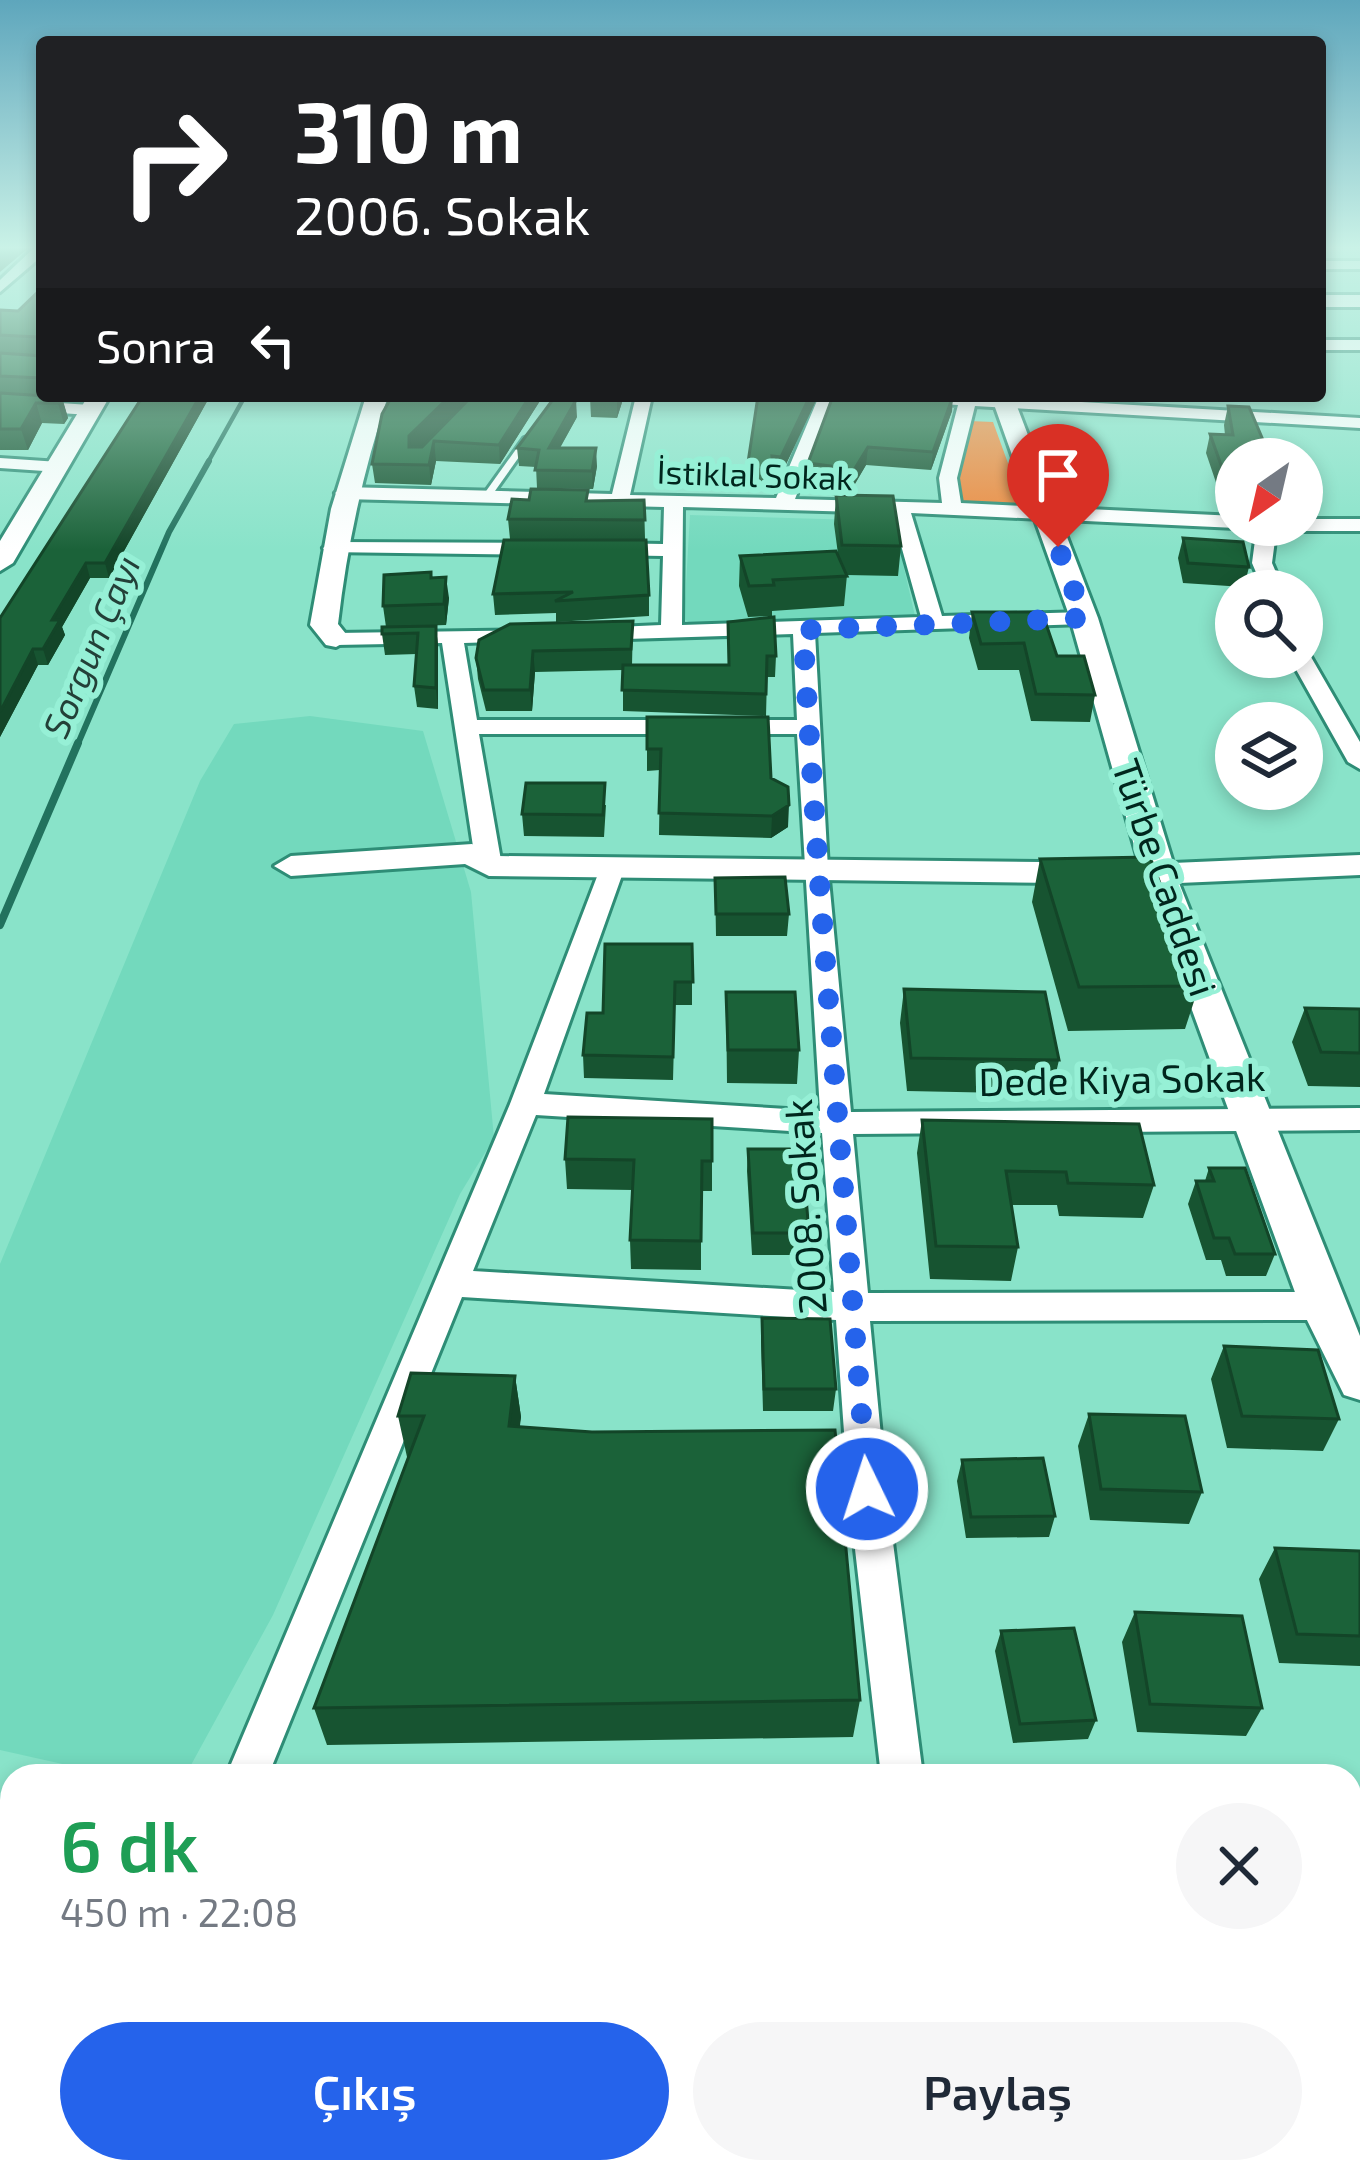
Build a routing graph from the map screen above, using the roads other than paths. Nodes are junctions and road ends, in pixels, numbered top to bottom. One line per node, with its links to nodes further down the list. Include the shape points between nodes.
1 (375, 402): 15 (street)
2 (643, 402): 17 (street)
3 (825, 402): 19 (street)
4 (948, 402): 10 (street)
5 (985, 402): 10 (street)
6 (1004, 402): 22 (street, Türbe Caddesi)
7 (1056, 402): 11 (street)
8 (95, 403): 9 (street); 14 (street)
9 (0, 404)
10 (967, 404): 21 (street, via 948,478)
11 (1360, 423)
12 (535, 429): 16 (lane)
13 (0, 463): 14 (street)
14 (59, 467): 30 (street)
15 (344, 494): 16 (street, İstiklal Sokak); 26 (street)
16 (487, 496): 17 (street, İstiklal Sokak)
17 (620, 499): 18 (street, İstiklal Sokak)
18 (674, 501): 19 (street, İstiklal Sokak); 29 (street)
19 (784, 505): 20 (street, İstiklal Sokak)
20 (900, 509): 21 (street, İstiklal Sokak); 32 (street)
21 (953, 510): 22 (street, İstiklal Sokak)
22 (1044, 511): 23 (street, İstiklal Sokak); 31 (street, Türbe Caddesi)
23 (1215, 521)
24 (1323, 525): 25 (street)
25 (1360, 525)
26 (333, 548): 27 (street); 36 (street, via 323,625)
27 (559, 549)
28 (581, 549): 29 (street)
29 (672, 550): 34 (street)
30 (0, 562)
31 (1084, 618): 32 (street); 46 (street, Türbe Caddesi)
32 (934, 624): 33 (street)
33 (803, 630): 34 (street); 39 (street, 2008. Sokak)
34 (671, 632): 35 (street)
35 (452, 637): 36 (street); 38 (street)
36 (336, 639)
37 (1312, 678): 40 (street)
38 (467, 727): 39 (street); 43 (street)
39 (808, 727): 45 (street, 2008. Sokak)
40 (1360, 762)
41 (1360, 865): 46 (street)
42 (291, 866): 43 (street, via 472,854)
43 (489, 866): 44 (street)
44 (612, 867): 45 (street); 47 (street)
45 (815, 868): 46 (street); 50 (street, 2008. Sokak)
46 (1159, 874): 48 (street, Türbe Caddesi)
47 (525, 1104): 50 (street, Dede Kiya Sokak); 51 (street)
48 (1252, 1118): 49 (street, Dede Kiya Sokak); 50 (street, Dede Kiya Sokak); 52 (street, Türbe Caddesi)
49 (1360, 1119)
50 (840, 1123): 53 (street, 2008. Sokak)
51 (449, 1283): 53 (street); 55 (street)
52 (1322, 1306): 53 (street); 54 (street, Türbe Caddesi)
53 (854, 1307): 56 (street, 2008. Sokak)
54 (1356, 1370)
55 (253, 1764)
56 (901, 1764)

